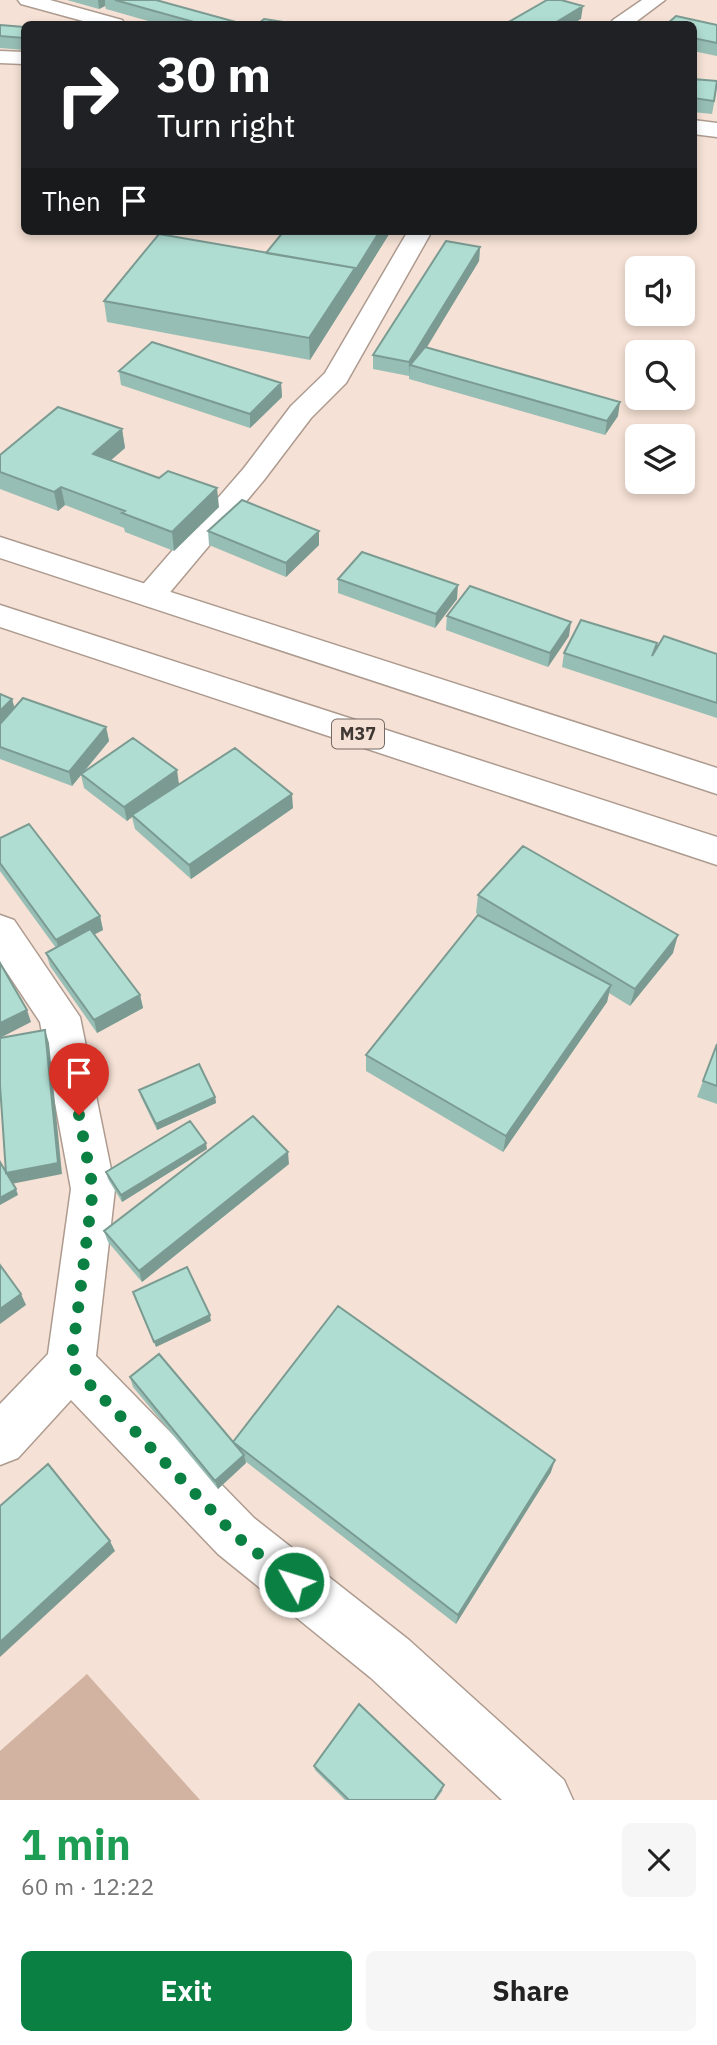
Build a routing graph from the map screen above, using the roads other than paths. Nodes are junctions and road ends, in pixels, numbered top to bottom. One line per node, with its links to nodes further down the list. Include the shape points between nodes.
1 (28, 0): 3 (main road)
2 (655, 0): 4 (main road)
3 (104, 21)
4 (624, 21)
5 (0, 57): 6 (main road)
6 (21, 58)
7 (697, 128): 8 (main road)
8 (717, 130)
9 (418, 235): 11 (main road, via 336,377 301,412)
10 (0, 547): 11 (main road)
11 (150, 596): 13 (main road)
12 (0, 616): 14 (main road, M37)
13 (717, 781)
14 (717, 851)
15 (0, 931): 16 (main road, via 60,1017 93,1189)
16 (71, 1365): 17 (main road); 18 (main road, via 236,1536 390,1659)
17 (0, 1440)
18 (544, 1800)

